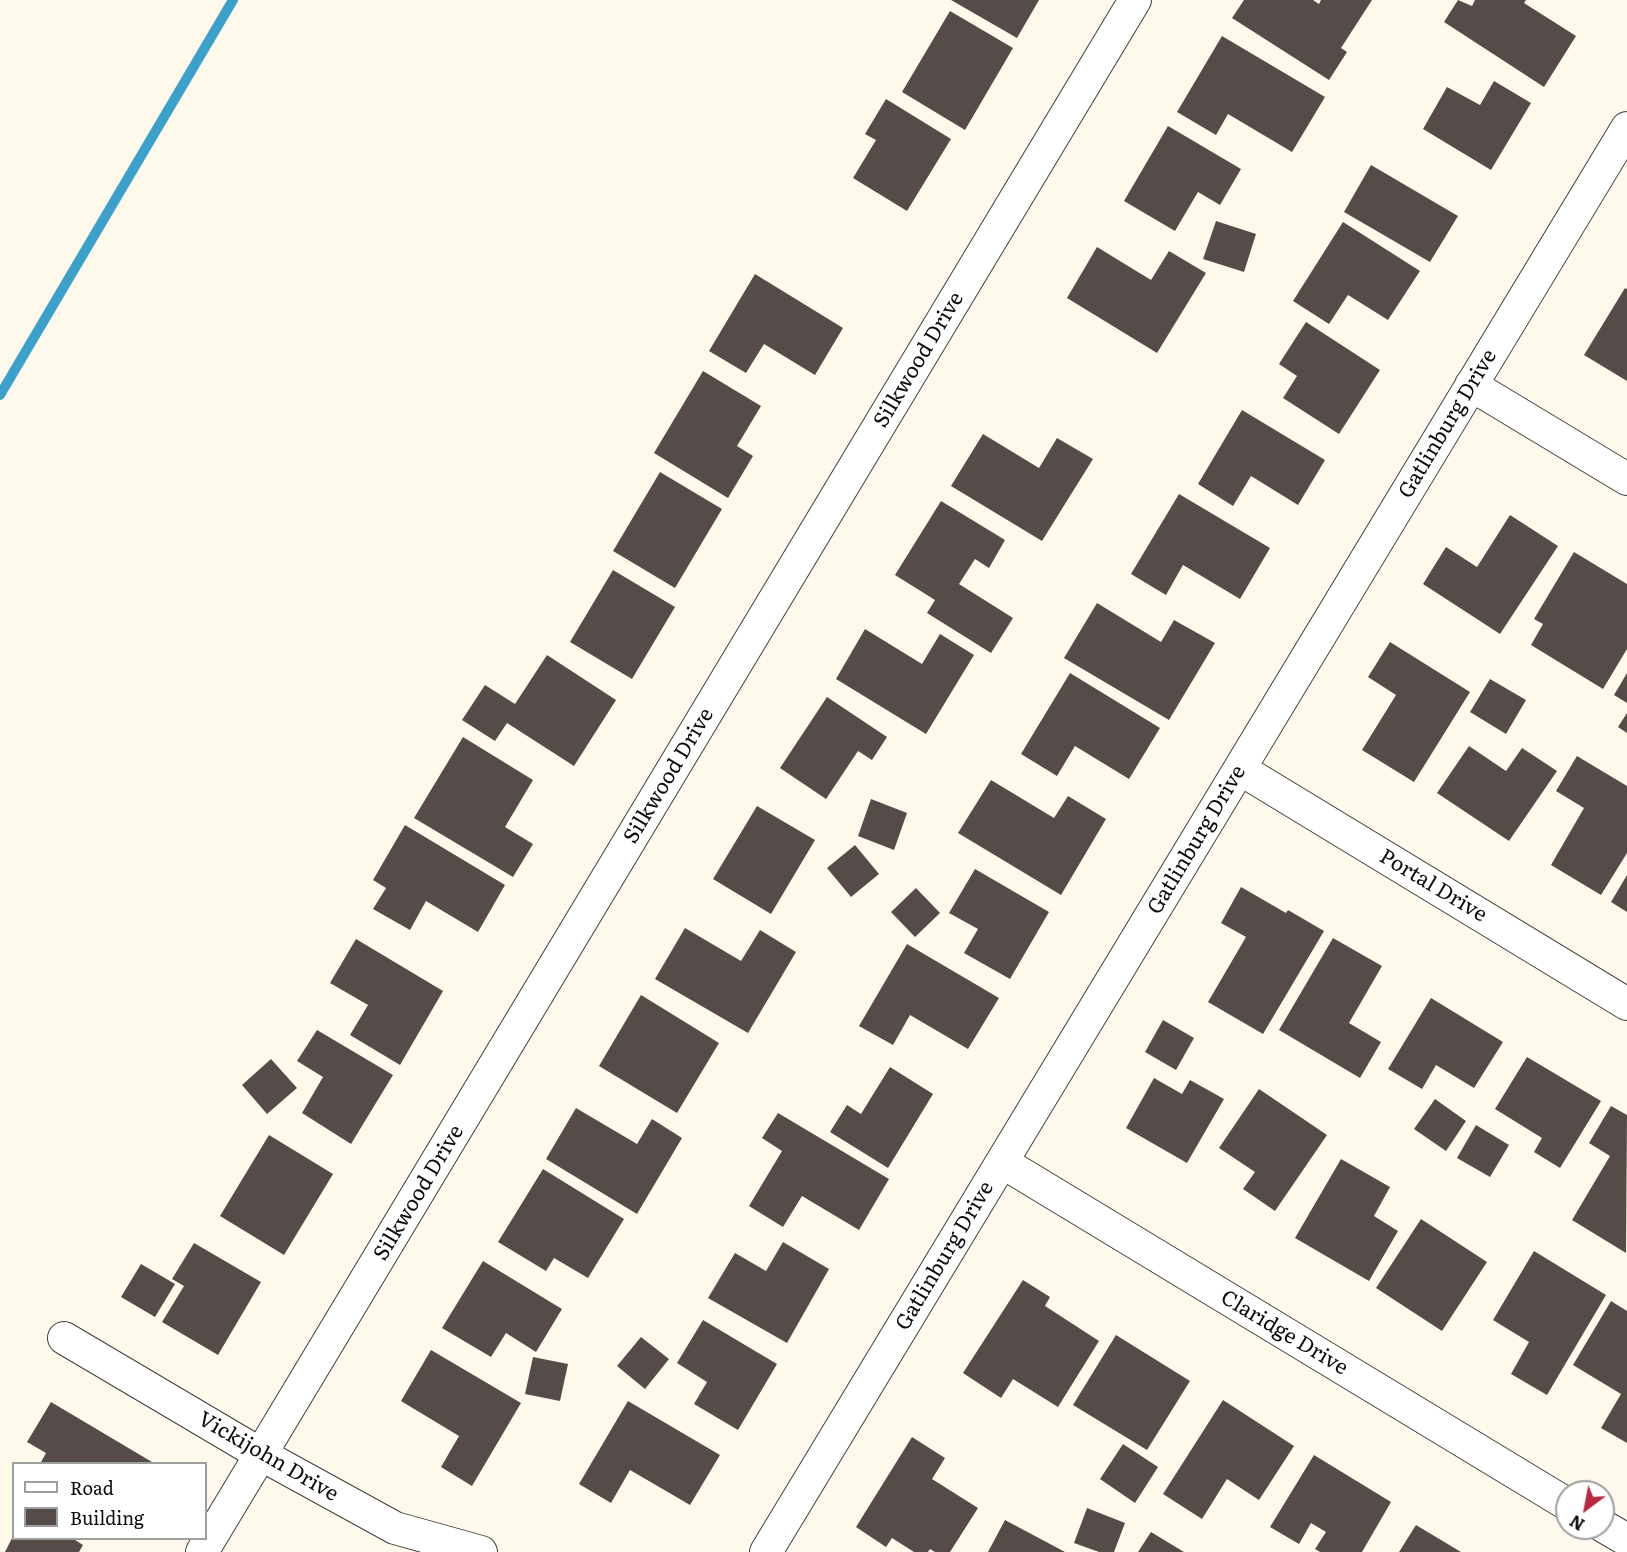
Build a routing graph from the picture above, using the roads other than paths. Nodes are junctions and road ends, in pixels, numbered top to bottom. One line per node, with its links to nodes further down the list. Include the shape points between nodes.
1 (1135, 0): 9 (street, Silkwood Drive)
2 (1627, 128): 3 (street, Gatlinburg Drive)
3 (1472, 385): 4 (street); 5 (street, Gatlinburg Drive)
4 (1627, 479)
5 (1240, 769): 6 (street, Portal Drive); 7 (street, Gatlinburg Drive)
6 (1627, 1004)
7 (1002, 1162): 10 (street, Claridge Drive); 13 (street, Gatlinburg Drive)
8 (64, 1338): 9 (street, Vickijohn Drive)
9 (262, 1455): 11 (street, Silkwood Drive); 12 (street, Vickijohn Drive, via 395,1528)
10 (1555, 1497)
11 (202, 1552)
12 (481, 1552)
13 (766, 1552)

